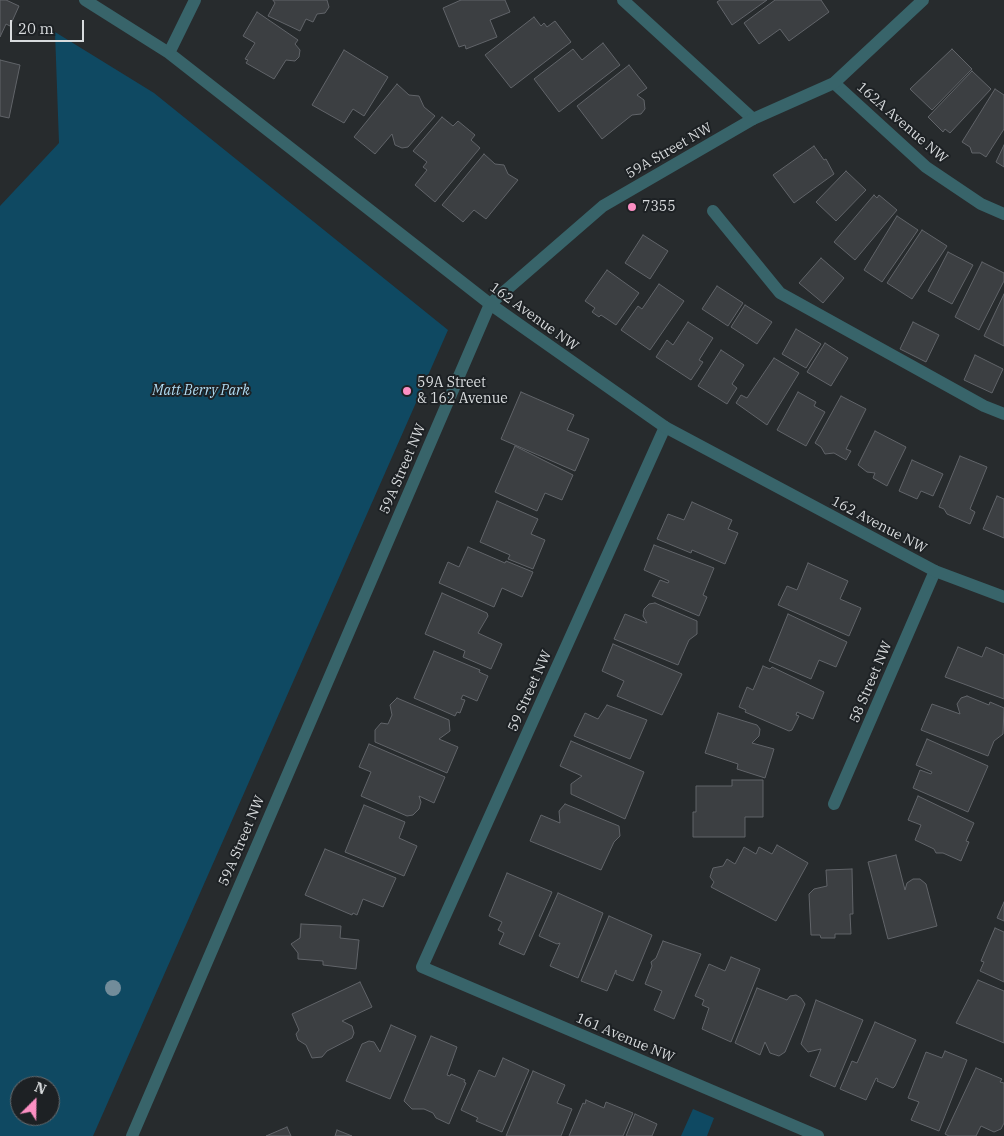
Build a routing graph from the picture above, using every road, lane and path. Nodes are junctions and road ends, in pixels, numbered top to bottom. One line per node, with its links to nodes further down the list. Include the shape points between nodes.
1 (85, 0): 5 (street, 162 Avenue NW)
2 (195, 0): 5 (street)
3 (623, 0): 7 (street)
4 (924, 0): 6 (street, 59A Street NW)
5 (169, 53): 10 (street, 162 Avenue NW)
6 (834, 83): 7 (street, 59A Street NW); 9 (street, 162A Avenue NW, via 926,167 981,204)
7 (754, 119): 10 (street, 59A Street NW, via 603,206)
8 (713, 211): 11 (street, via 780,293)
9 (1004, 214)
10 (490, 304): 12 (street, 162 Avenue NW); 17 (street, 59A Street NW)
11 (1004, 414)
12 (665, 428): 13 (street, 162 Avenue NW); 16 (street, 59 Street NW)
13 (934, 572): 14 (street, 162 Avenue NW); 15 (street, 58 Street NW)
14 (1004, 597)
15 (834, 804)
16 (422, 967): 18 (street, 161 Avenue NW)
17 (132, 1136)
18 (818, 1136)

